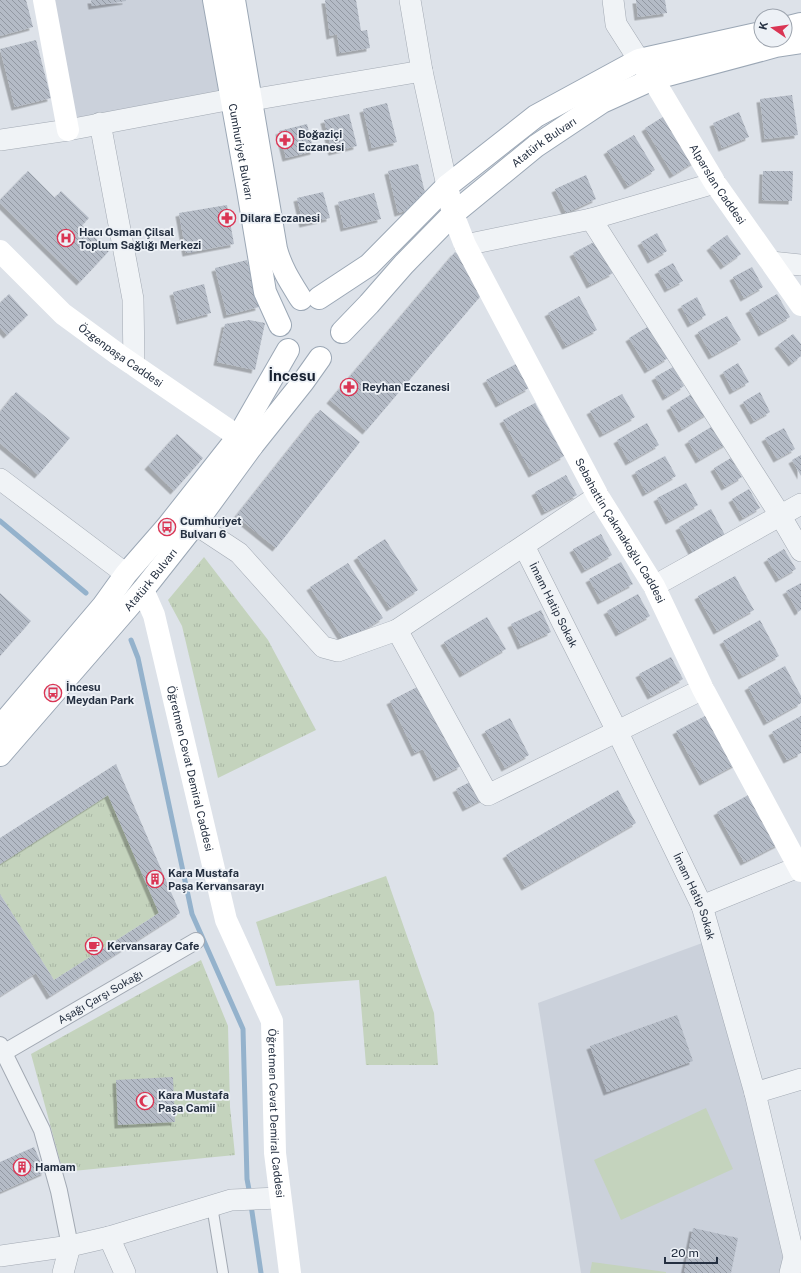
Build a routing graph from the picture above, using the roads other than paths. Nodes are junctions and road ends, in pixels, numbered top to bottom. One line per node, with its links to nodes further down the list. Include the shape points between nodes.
1 (44, 0): 13 (main road)
2 (214, 0): 11 (main road, Cumhuriyet Bulvarı)
3 (234, 0): 11 (main road, Cumhuriyet Bulvarı)
4 (410, 0): 9 (street)
5 (613, 0): 8 (street, via 616,24)
6 (753, 35): 8 (main road, Atatürk Bulvarı)
7 (801, 42): 10 (main road, Atatürk Bulvarı, via 776,46)
8 (639, 60): 10 (main road, Alparslan Caddesi); 16 (main road, Atatürk Bulvarı, via 536,116)
9 (422, 71): 11 (street); 16 (street)
10 (653, 79): 15 (main road, Alparslan Caddesi); 17 (main road, Atatürk Bulvarı, via 602,102 536,146)
11 (241, 100): 12 (street); 23 (main road, Cumhuriyet Bulvarı, via 280,262 286,274); 25 (main road, Cumhuriyet Bulvarı, via 265,292)
12 (100, 123): 13 (street); 29 (street, via 133,299)
13 (68, 130): 14 (street)
14 (0, 140)
15 (715, 183): 18 (street); 21 (main road, Alparslan Caddesi)
16 (447, 186): 17 (main road, Sebahattin Çakmakoğlu Caddesi); 23 (main road, Atatürk Bulvarı, via 369,265)
17 (453, 214): 19 (main road, Sebahattin Çakmakoğlu Caddesi); 26 (main road, Atatürk Bulvarı)
18 (591, 219): 19 (street); 34 (street)
19 (465, 245): 32 (main road, Sebahattin Çakmakoğlu Caddesi)
20 (0, 251): 29 (main road, Özgenpaşa Caddesi, via 63,314)
21 (771, 262): 22 (street); 24 (main road, Alparslan Caddesi)
22 (801, 265)
23 (310, 299): 25 (main road, via 293,303 282,316); 26 (main road, via 327,302 336,311 342,323)
24 (801, 305)
25 (280, 325): 27 (main road, via 280,334)
26 (342, 332): 28 (main road, via 335,348)
27 (288, 350): 28 (main road, via 303,358); 30 (main road, Atatürk Bulvarı)
28 (320, 358): 30 (main road, Atatürk Bulvarı, via 303,382)
29 (134, 365): 30 (main road, Özgenpaşa Caddesi)
30 (245, 442): 35 (main road, Atatürk Bulvarı); 38 (main road, Atatürk Bulvarı)
31 (0, 479): 38 (street)
32 (598, 496): 36 (street); 39 (main road, Sebahattin Çakmakoğlu Caddesi)
33 (801, 504): 34 (street)
34 (780, 515): 37 (street); 39 (street)
35 (195, 524): 40 (main road, Atatürk Bulvarı); 41 (street, via 239,552 323,647 338,651)
36 (524, 546): 41 (street); 44 (street, İmam Hatip Sokak)
37 (801, 551)
38 (126, 574): 43 (main road, Atatürk Bulvarı, via 103,606)
39 (654, 586): 42 (main road, Sebahattin Çakmakoğlu Caddesi)
40 (143, 590): 45 (main road, Atatürk Bulvarı); 52 (main road, Öğretmen Cevat Demiral Caddesi, via 154,616 226,920 272,1021 275,1153)
41 (397, 630): 44 (street, via 488,795)
42 (703, 689): 44 (street); 46 (main road, Sebahattin Çakmakoğlu Caddesi)
43 (0, 727)
44 (617, 731): 47 (street, İmam Hatip Sokak)
45 (0, 755)
46 (800, 868): 47 (street)
47 (702, 906): 51 (street, İmam Hatip Sokak)
48 (196, 941): 49 (street, Aşağı Çarşı Sokağı)
49 (2, 1048): 55 (street, via 42,1130 60,1191)
50 (801, 1079): 51 (street)
51 (755, 1093): 57 (street, İmam Hatip Sokak)
52 (272, 1199): 53 (street); 61 (main road, Öğretmen Cevat Demiral Caddesi)
53 (221, 1203): 54 (street); 60 (lane)
54 (109, 1237): 55 (street); 59 (street)
55 (70, 1246): 56 (street); 58 (street)
56 (0, 1256)
57 (795, 1263)
58 (63, 1273)
59 (125, 1273)
60 (223, 1273)
61 (290, 1273)

